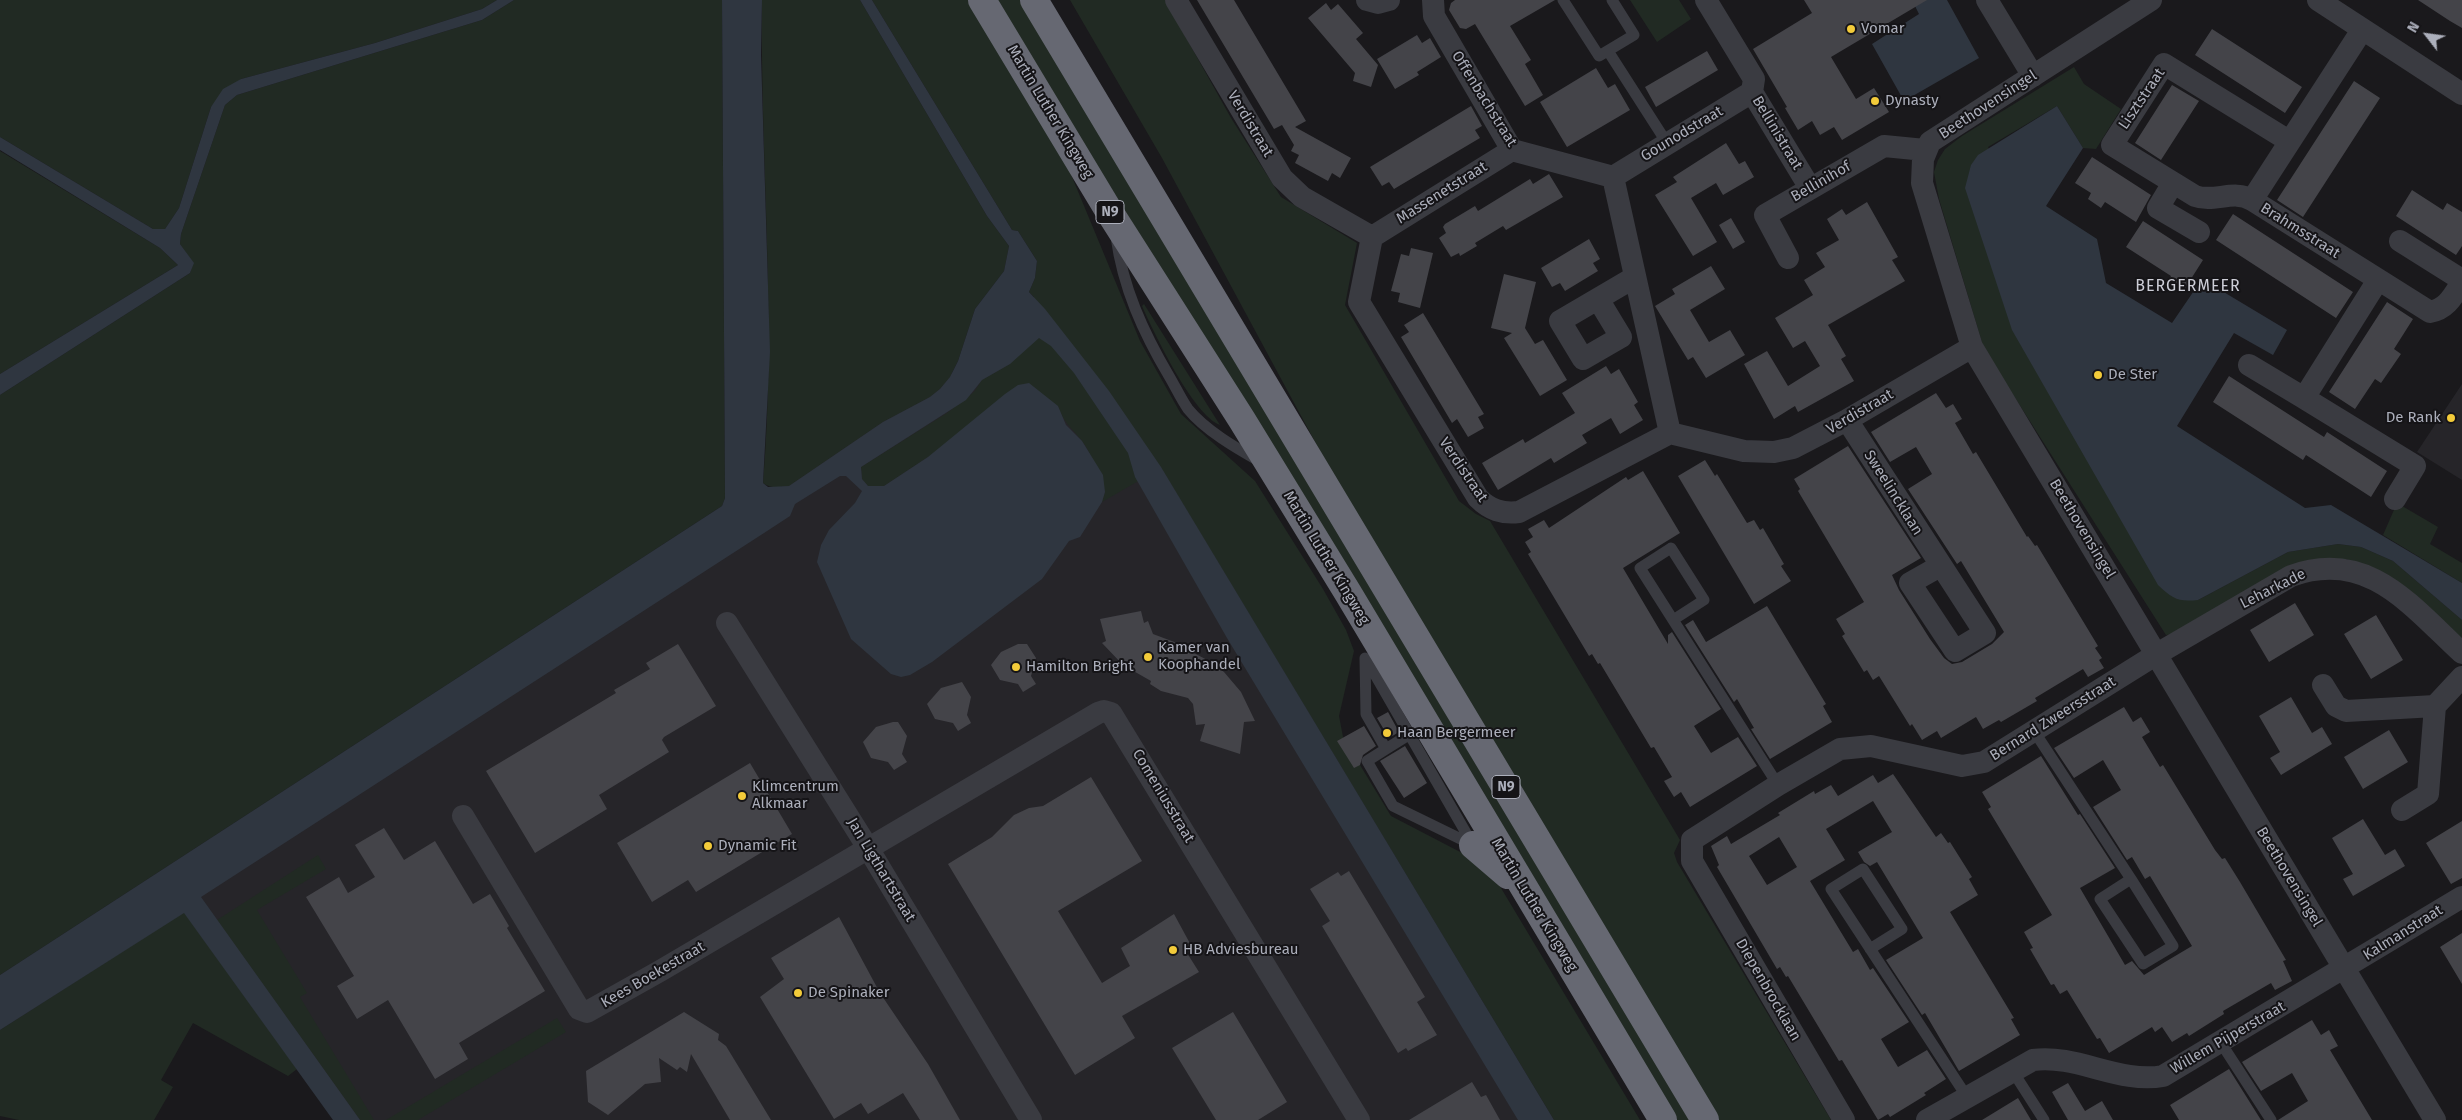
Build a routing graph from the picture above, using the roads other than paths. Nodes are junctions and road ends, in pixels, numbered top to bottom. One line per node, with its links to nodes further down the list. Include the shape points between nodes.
1 (982, 0): 26 (highway, Martin Luther Kingweg / N9)
2 (1034, 0): 72 (highway, N9)
3 (1176, 0): 28 (street, Verdistraat, via 1282,178 1302,197)
4 (1367, 0): 5 (street, via 1378,3)
5 (1388, 0)
6 (1433, 0): 20 (street, Offenbachstraat, via 1434,16)
7 (1563, 0): 14 (lane, via 1599,56)
8 (1612, 0): 14 (lane, via 1634,35)
9 (1706, 0): 16 (street, Bellinistraat, via 1754,79)
10 (1987, 0): 15 (street)
11 (2151, 0): 15 (street, Beethovensingel)
12 (2318, 0): 13 (street)
13 (2362, 30): 17 (street); 18 (street, Brahmsstraat)
14 (1608, 51): 19 (lane)
15 (2033, 76): 21 (street, Beethovensingel, via 1938,136)
16 (1752, 92): 19 (street, Gounodstraat); 24 (street, Bellinistraat)
17 (2462, 94)
18 (2289, 142): 23 (street, Lisztstraat, via 2164,64 2112,145); 25 (street, Brahmsstraat)
19 (1667, 143): 22 (street, Gounodstraat)
20 (1512, 150): 22 (street, Offenbachstraat); 28 (street, Massenetstraat)
21 (1925, 150): 24 (street, Bellinihof, via 1884,146); 35 (street, Beethovensingel, via 1922,182)
22 (1613, 177): 31 (street)
23 (2173, 183): 25 (street, Lisztstraat, via 2202,199 2236,195); 27 (street, via 2158,208)
24 (1810, 188): 30 (street, Bellinihof, via 1765,215)
25 (2252, 200): 32 (street, Brahmsstraat)
26 (1112, 216): 40 (highway, Martin Luther Kingweg / N9); 40 (lane, via 1119,262 1133,307 1147,338 1189,409 1233,446)
27 (2199, 232)
28 (1372, 237): 39 (street, Verdistraat, via 1359,302 1478,498 1487,507 1506,514 1519,512)
29 (2400, 241): 33 (street, Brahmsstraat)
30 (1788, 258)
31 (1635, 276): 34 (street); 39 (street)
32 (2378, 280): 33 (street, Brahmsstraat, via 2430,312 2449,303); 37 (street)
33 (2462, 280)
34 (1598, 299)
35 (1972, 347): 38 (street, Verdistraat); 47 (street, Beethovensingel)
36 (2249, 365): 37 (street)
37 (2304, 398): 41 (street, via 2415,466)
38 (1847, 420): 39 (street, Verdistraat, via 1793,448 1774,452 1744,451); 42 (street, Sweelincklaan)
39 (1670, 432)
40 (1272, 469): 43 (highway, Martin Luther Kingweg / N9)
41 (2395, 499)
42 (1940, 566)
43 (1348, 593): 48 (highway, N9); 62 (highway, Martin Luther Kingweg / N9)
44 (1673, 620): 44 (lane, via 1640,568 1671,548 1704,600); 55 (lane)
45 (728, 623): 59 (street, Jan Ligthartstraat)
46 (2462, 653): 47 (street, Leharkade, via 2401,597 2373,579 2356,571 2327,567 2291,576)
47 (2157, 654): 52 (street, Bernard Zweersstraat); 65 (street, Beethovensingel)
48 (1365, 658): 53 (lane, N9); 54 (lane, N9, via 1366,714)
49 (2462, 677): 51 (street)
50 (2323, 686): 51 (street, via 2336,706 2346,711)
51 (2435, 706): 56 (street, via 2428,794)
52 (2034, 731): 55 (street, Bernard Zweersstraat, via 1984,762 1973,765 1962,766 1871,746 1840,749); 61 (lane)
53 (1410, 734): 54 (lane, N9); 58 (lane, N9)
54 (1386, 749): 58 (lane, N9, via 1367,761 1393,806)
55 (1778, 785): 60 (street, Bernard Zweersstraat, via 1692,840)
56 (2402, 810)
57 (463, 816): 59 (street, Kees Boekestraat, via 579,1009 587,1012)
58 (1473, 845): 62 (highway, N9)
59 (868, 848): 69 (street, Jan Ligthartstraat); 70 (street, Comeniusstraat, via 1098,713 1111,713)
60 (1692, 861): 73 (street, Diepenbrocklaan)
61 (2131, 879): 61 (lane, via 2173,946 2143,964 2100,899)
62 (1524, 888): 71 (highway, Martin Luther Kingweg / N9)
63 (2462, 897): 65 (street, Kalmanstraat)
64 (1870, 949): 64 (lane, via 1902,929 1863,869 1831,889); 68 (lane)
65 (2344, 970): 66 (street, Willem Pijperstraat); 77 (street, Beethovensingel)
66 (2221, 1043): 67 (street, Willem Pijperstraat, via 2163,1076 2150,1078 2052,1059 2033,1060); 76 (lane)
67 (2012, 1070): 68 (street, Willem Pijperstraat); 75 (lane)
68 (1967, 1097): 74 (street)
69 (1031, 1120)
70 (1359, 1120)
71 (1662, 1120)
72 (1705, 1120)
73 (1844, 1120)
74 (1927, 1120)
75 (2044, 1120)
76 (2270, 1120)
77 (2435, 1120)

